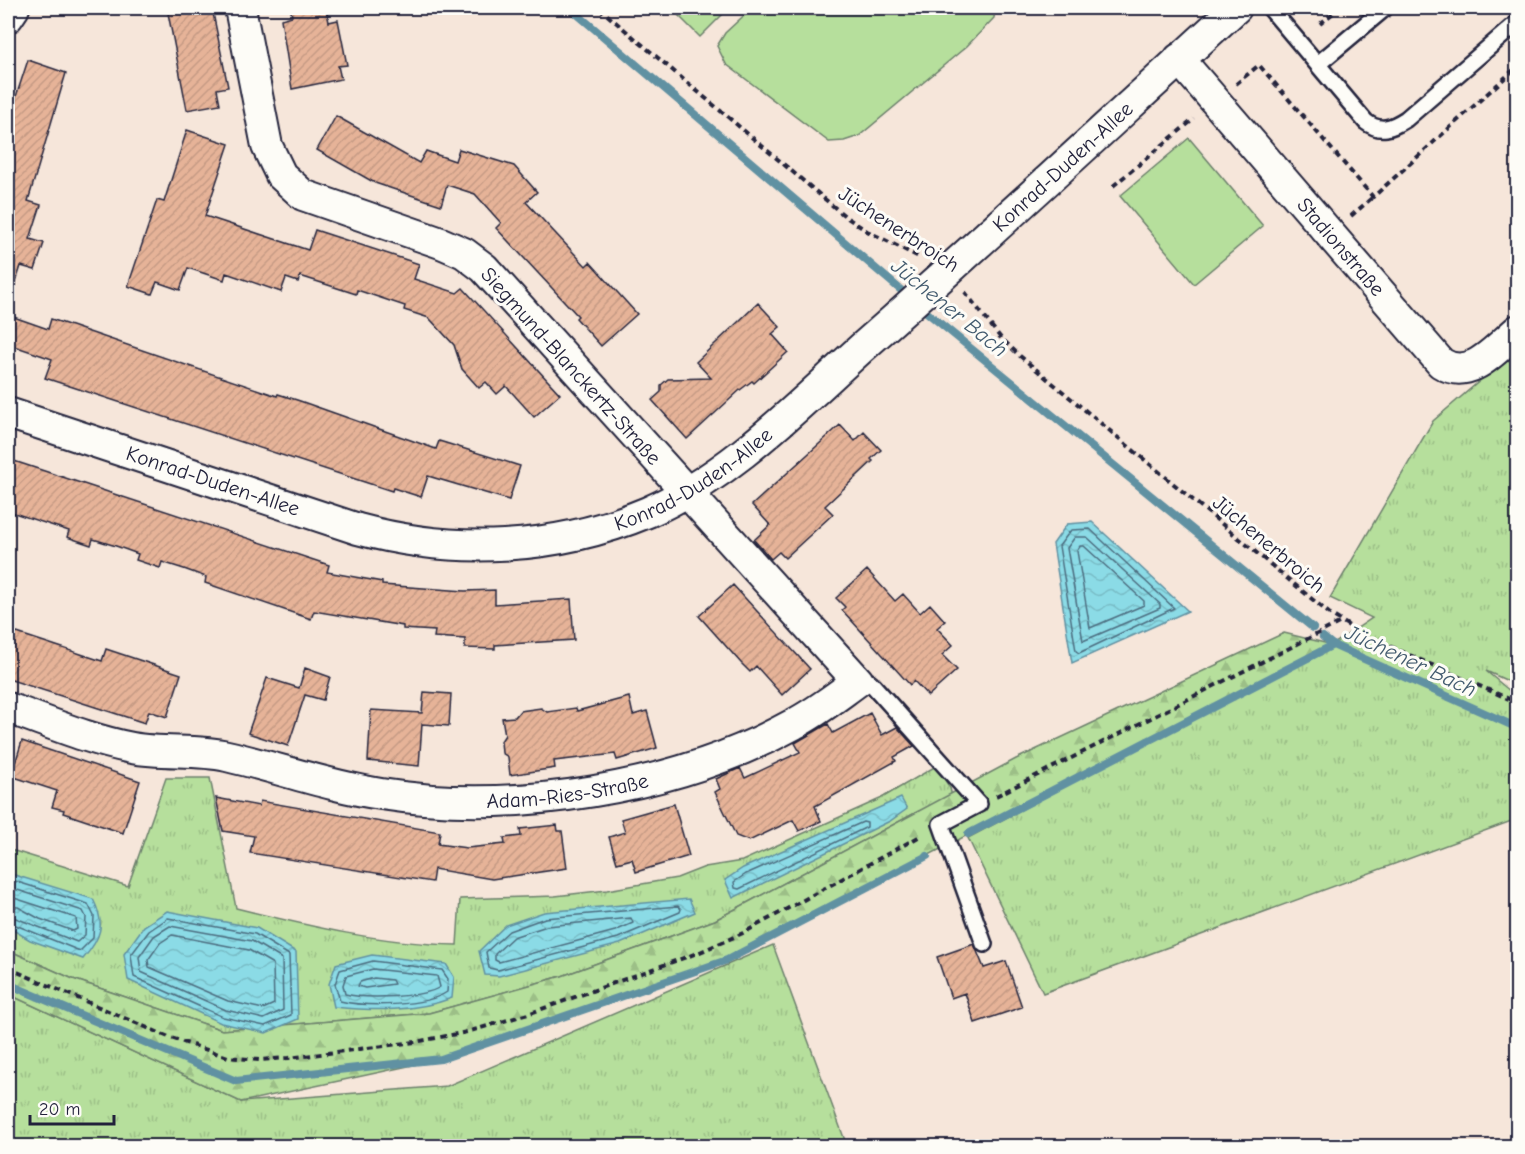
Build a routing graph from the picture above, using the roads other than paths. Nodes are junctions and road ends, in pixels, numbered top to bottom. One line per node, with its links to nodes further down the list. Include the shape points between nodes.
1 (14, 8): 6 (street)
2 (240, 8): 12 (street, Siegmund-Blanckertz-Straße, via 264,135 287,182 313,201 441,243 484,268)
3 (1236, 8): 8 (street, Konrad-Duden-Allee)
4 (1270, 8): 9 (lane)
5 (1385, 8): 9 (lane)
6 (8, 17)
7 (1518, 22): 9 (lane, via 1406,119 1387,129 1366,122)
8 (1179, 59): 10 (street, Stadionstraße, via 1441,363 1456,370 1471,368); 12 (street, Konrad-Duden-Allee, via 756,442)
9 (1318, 64)
10 (1518, 330)
11 (8, 413): 12 (street, Konrad-Duden-Allee, via 358,529 419,543 496,546 557,539 634,517)
12 (685, 493): 13 (street)
13 (858, 681): 14 (street, Adam-Ries-Straße, via 794,724 700,763 579,794 504,801 383,794 337,786 218,754 130,748); 15 (lane, via 870,682 980,804 941,824)
14 (8, 708)
15 (984, 944)

